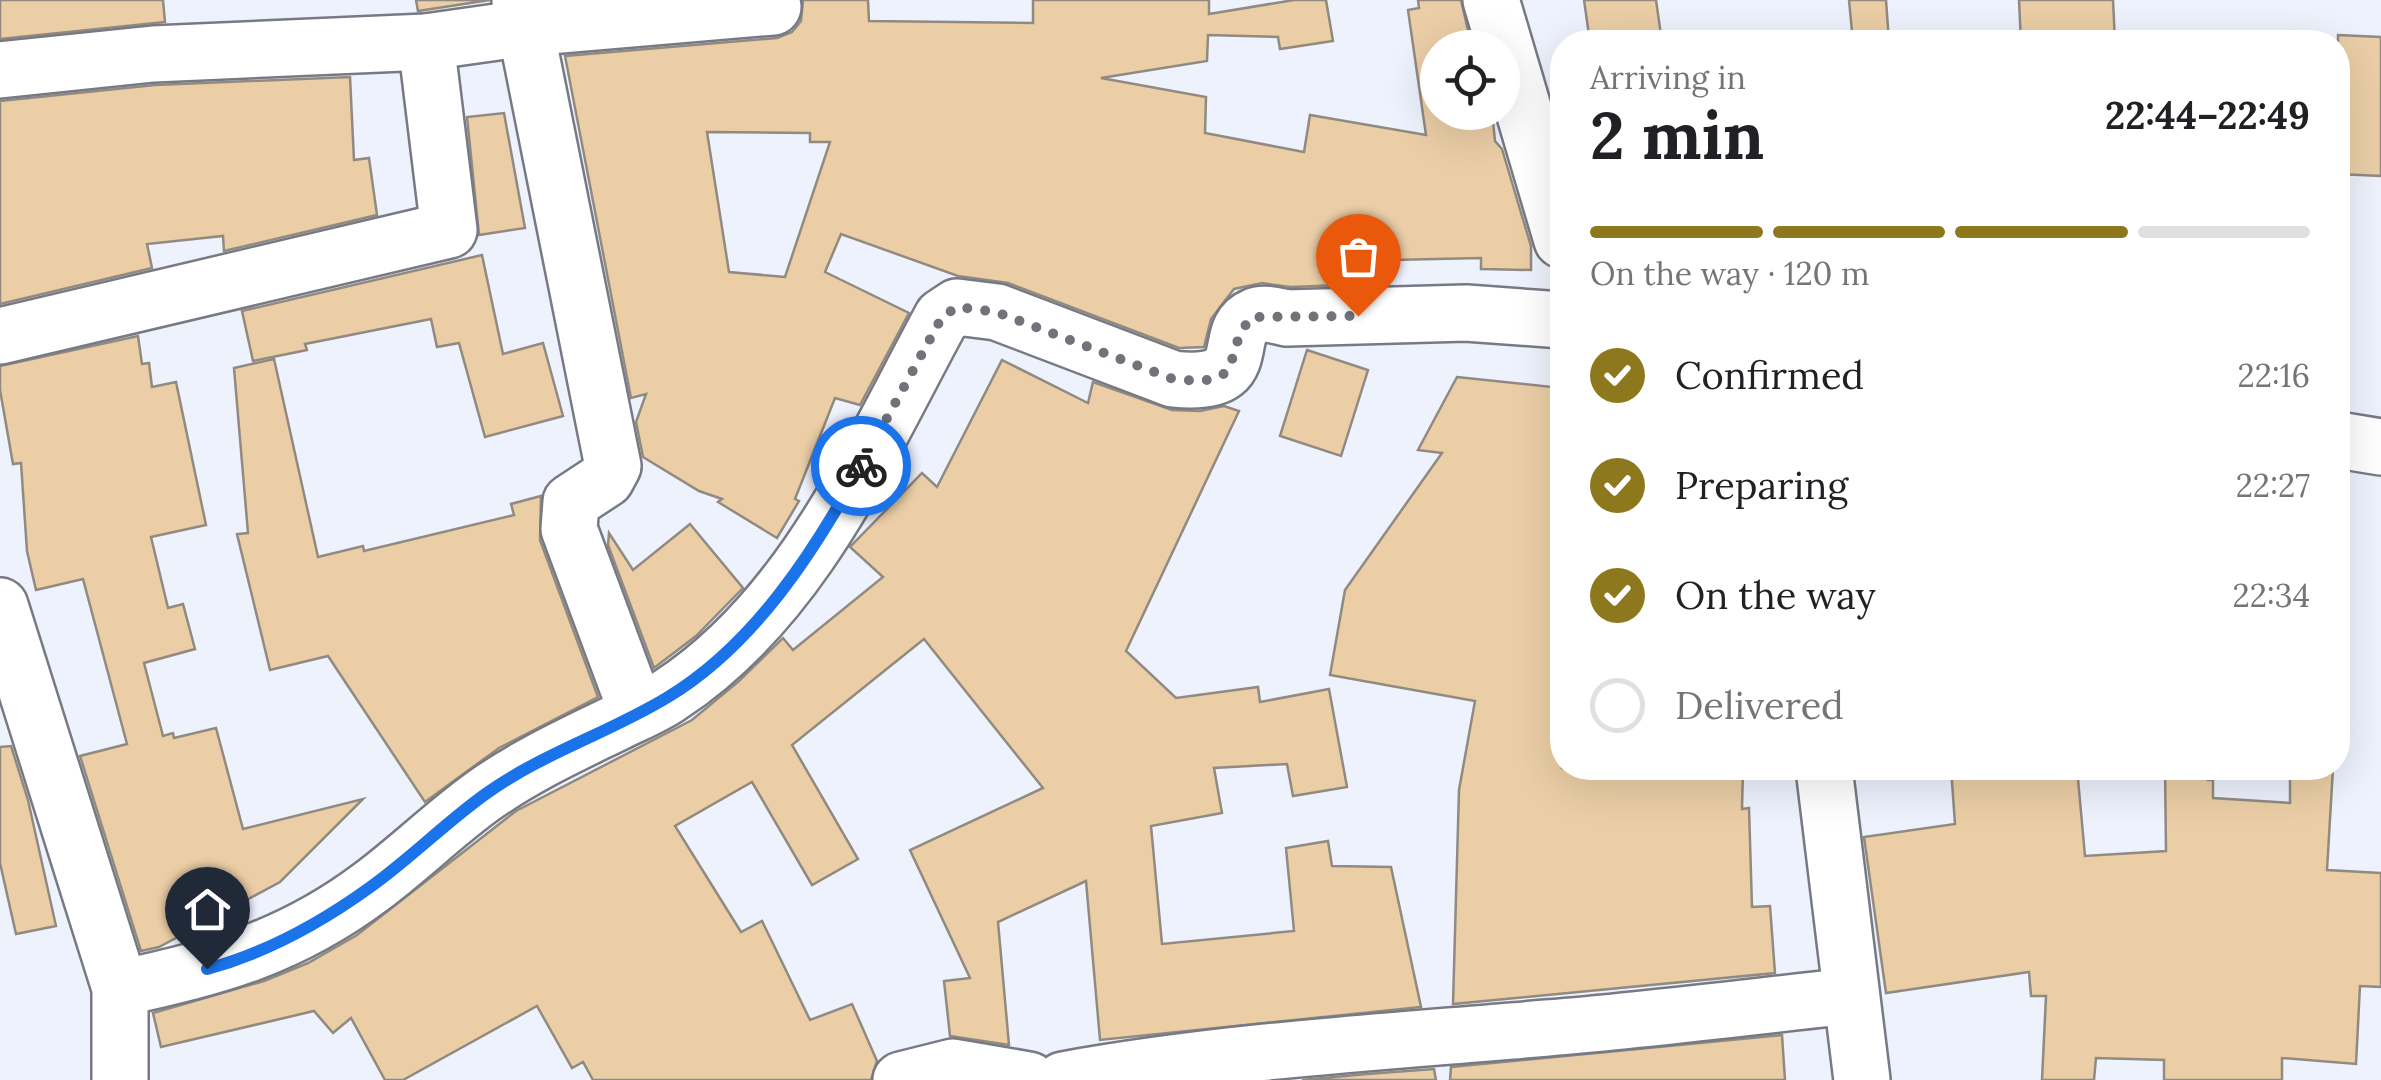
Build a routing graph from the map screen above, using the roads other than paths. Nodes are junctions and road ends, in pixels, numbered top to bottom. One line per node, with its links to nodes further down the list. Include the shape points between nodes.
1 (1491, 0): 6 (street)
2 (773, 6): 3 (street)
3 (523, 14): 4 (street); 12 (street, via 614,466 571,502 568,529)
4 (426, 42): 5 (street, via 153,54); 8 (street, via 449,230)
5 (0, 70)
6 (1550, 199)
7 (1550, 319): 12 (street, via 1262,314 1241,331 1227,371 1201,382 1173,379 996,312 957,307 942,317 794,574 736,642 668,697)
8 (0, 336)
9 (2350, 442): 10 (street)
10 (2381, 446)
11 (0, 606): 14 (street)
12 (637, 712): 14 (street, via 517,772 372,887 282,942 228,964)
13 (1825, 780): 15 (street)
14 (120, 988): 16 (street)
15 (1850, 996): 19 (street, via 1315,1047); 20 (street)
16 (120, 1080)
17 (901, 1080): 18 (street, via 953,1068)
18 (1029, 1080)
19 (1062, 1080)
20 (1862, 1080)

